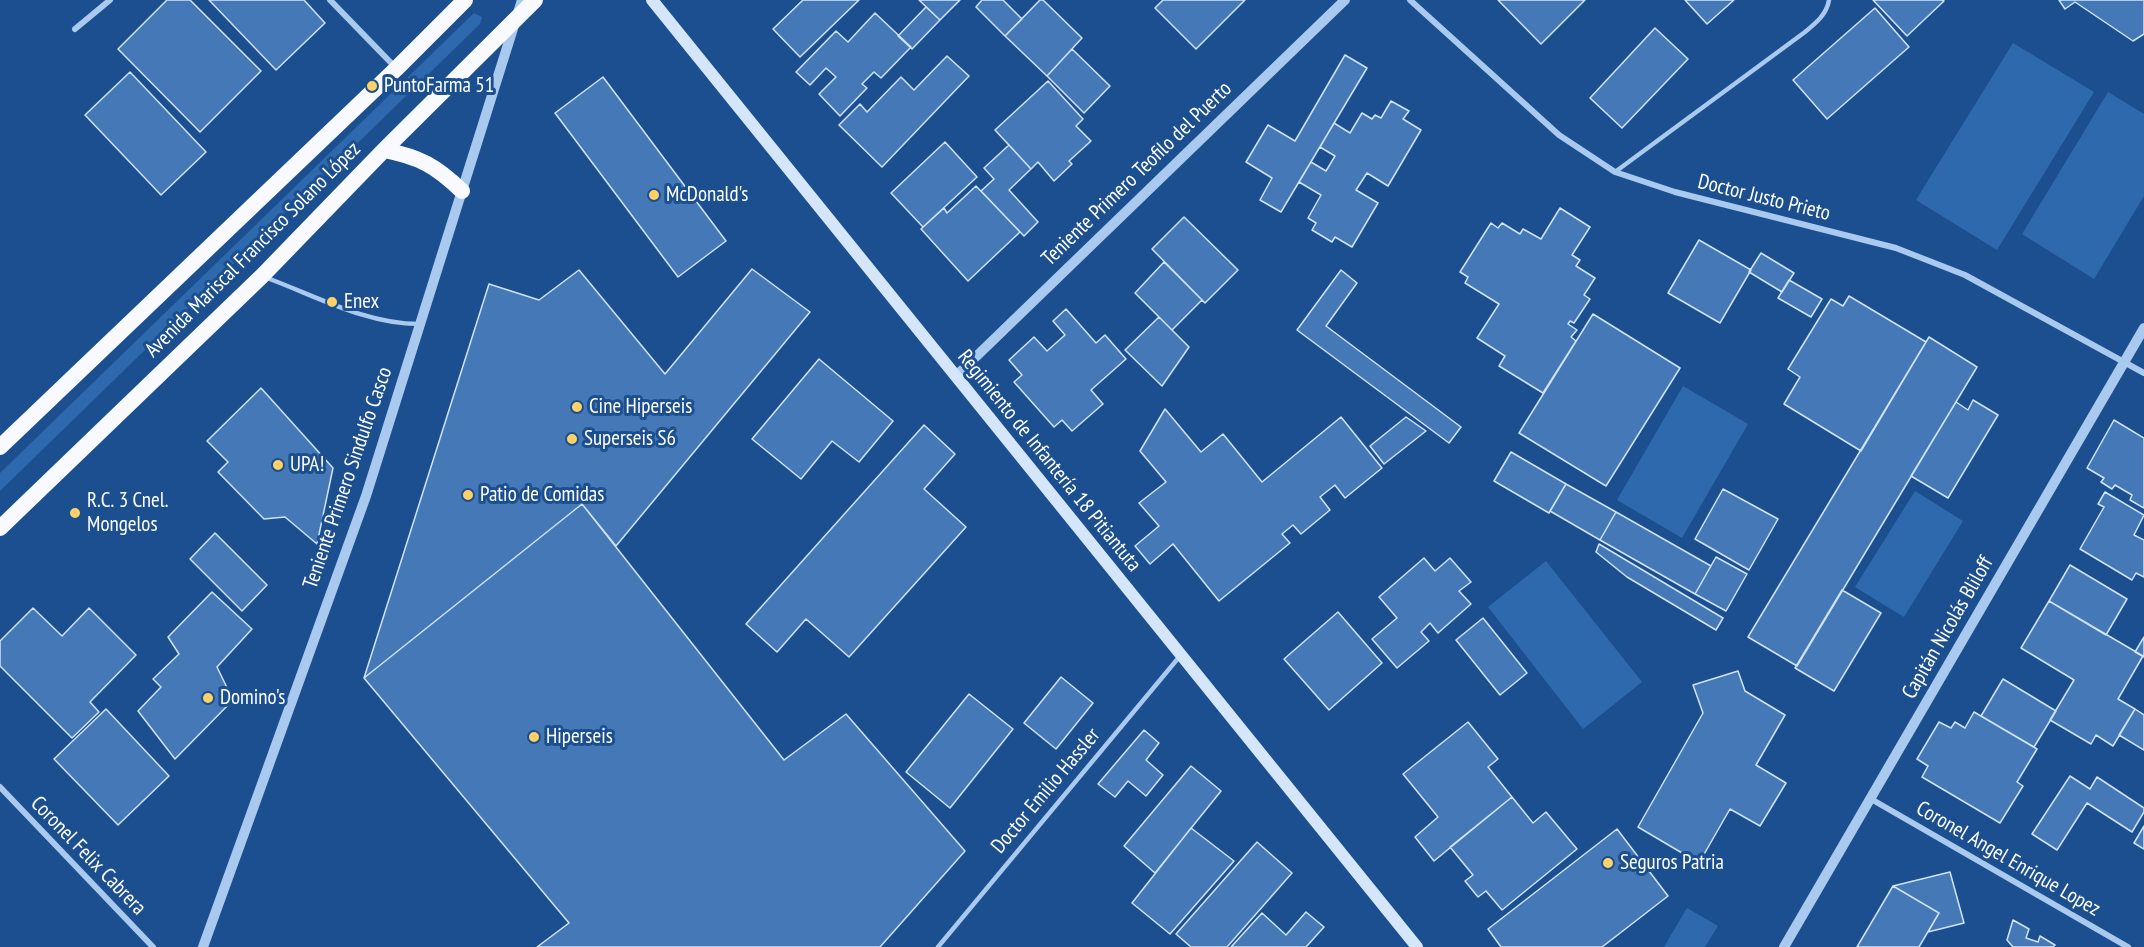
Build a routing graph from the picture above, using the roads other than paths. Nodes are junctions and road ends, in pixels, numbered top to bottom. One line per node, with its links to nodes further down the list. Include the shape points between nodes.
1 (110, 0): 11 (street)
2 (330, 0): 12 (street)
3 (465, 0): 12 (highway, Avenida Mariscal Francisco Solano López)
4 (522, 0): 10 (street, Teniente Primero Sindulfo Casco)
5 (536, 0): 10 (highway, Avenida Mariscal Francisco Solano López)
6 (652, 0): 21 (main road, Regimiento de Infantería 18 Pitiantuta)
7 (1345, 0): 21 (street, Teniente Primero Teofilo del Puerto)
8 (1410, 0): 14 (street, Doctor Justo Prieto, via 1559,135)
9 (1829, 0): 14 (lane, via 1828,8 1805,32)
10 (517, 18): 13 (highway, Avenida Mariscal Francisco Solano López); 15 (street, Teniente Primero Sindulfo Casco)
11 (75, 28)
12 (396, 69): 22 (highway, Avenida Mariscal Francisco Solano López)
13 (384, 150): 15 (highway, via 408,155 441,171); 16 (highway, Avenida Mariscal Francisco Solano López)
14 (1615, 172): 19 (street, Doctor Justo Prieto, via 1675,192 1896,248 1965,275)
15 (462, 191): 17 (street, Teniente Primero Sindulfo Casco)
16 (262, 276): 17 (lane, via 374,319); 23 (highway, Avenida Mariscal Francisco Solano López)
17 (421, 324): 28 (street, Teniente Primero Sindulfo Casco, via 366,496)
18 (2144, 328): 19 (street, Capitán Nicolás Bliloff)
19 (2126, 362): 20 (street, Doctor Justo Prieto); 26 (street, Capitán Nicolás Bliloff)
20 (2144, 373)
21 (956, 376): 24 (main road, Regimiento de Infantería 18 Pitiantuta)
22 (0, 447)
23 (0, 528)
24 (1180, 656): 29 (lane, Doctor Emilio Hassler); 30 (main road, Regimiento de Infantería 18 Pitiantuta)
25 (0, 787): 27 (street, Coronel Felix Cabrera)
26 (1871, 800): 31 (street, Capitán Nicolás Bliloff); 32 (street, Coronel Angel Enrique Lopez)
27 (153, 947)
28 (203, 947)
29 (938, 947)
30 (1417, 947)
31 (1784, 947)
32 (2128, 947)

